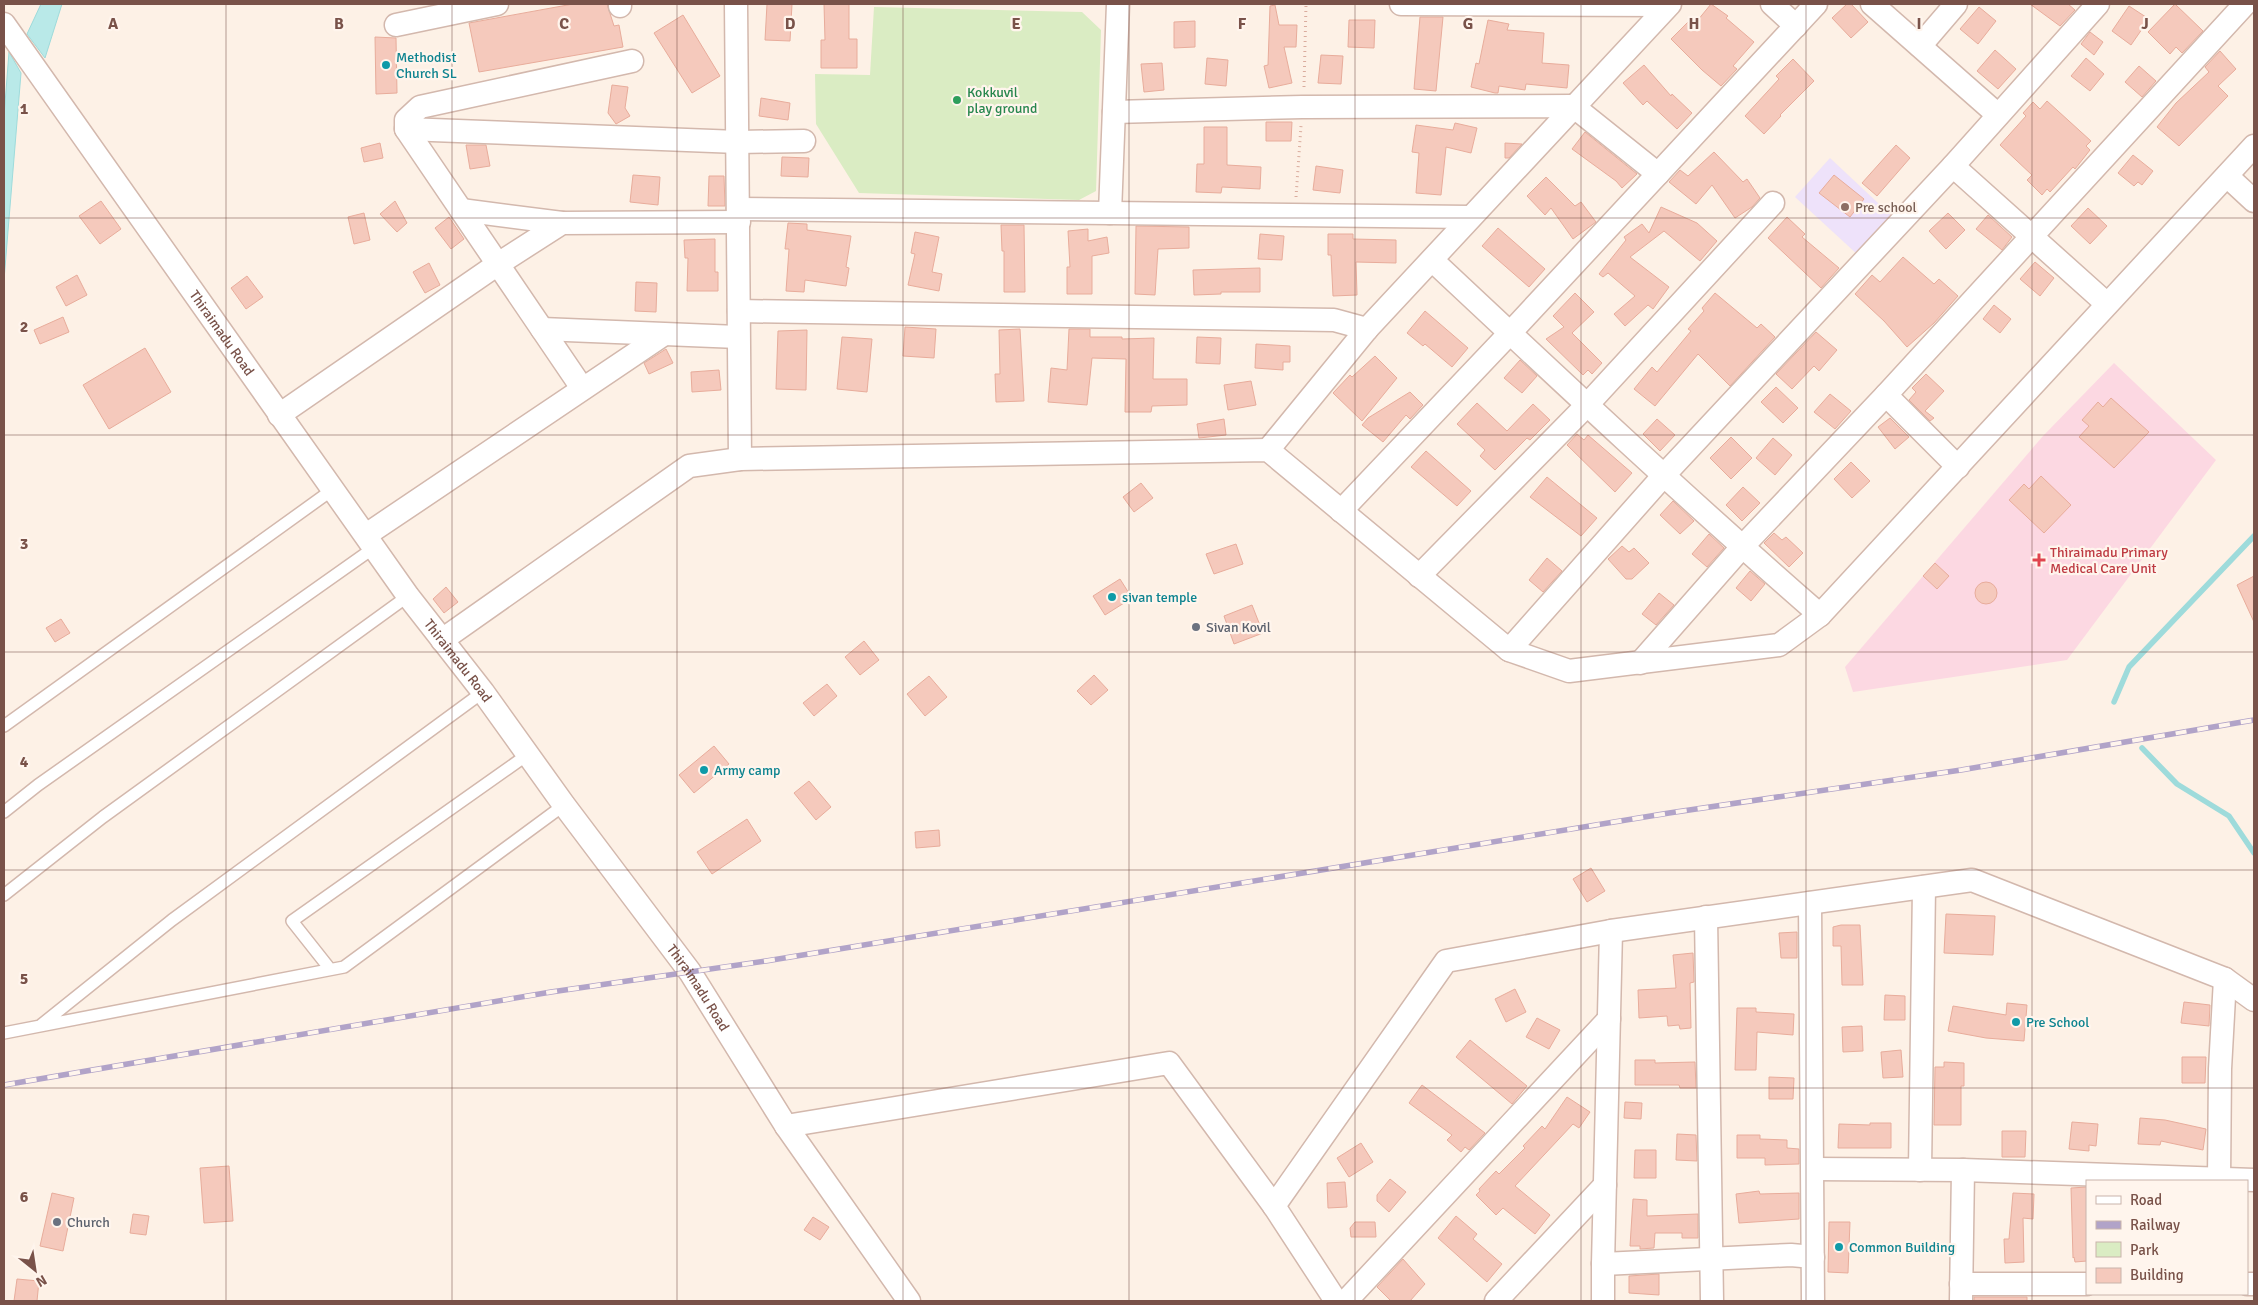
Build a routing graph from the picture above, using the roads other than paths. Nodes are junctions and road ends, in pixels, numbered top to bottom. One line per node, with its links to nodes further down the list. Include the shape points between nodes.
1 (497, 4): 13 (street)
2 (736, 4): 22 (street)
3 (1118, 4): 18 (street)
4 (1401, 4): 5 (street)
5 (1669, 4): 17 (street)
6 (1772, 4): 14 (street)
7 (1816, 4): 14 (street)
8 (1872, 4): 15 (street)
9 (1956, 4): 15 (street)
10 (2098, 4): 19 (street)
11 (2245, 4): 34 (street)
12 (4, 24): 47 (street, Thiraimadu Road)
13 (396, 25)
14 (1796, 26): 25 (street)
15 (1920, 46): 19 (street)
16 (632, 61): 20 (street, via 420,107 406,120)
17 (1573, 106): 18 (street, via 1302,107); 25 (street); 32 (street)
18 (1114, 112): 30 (street)
19 (1998, 115): 24 (street)
20 (406, 129): 22 (street); 29 (street)
21 (804, 141): 22 (street)
22 (738, 142): 31 (street)
23 (2254, 146): 26 (street)
24 (1953, 166): 34 (street); 51 (street)
25 (1658, 174): 41 (street)
26 (2227, 176): 27 (street); 37 (street)
27 (2254, 201)
28 (1773, 203): 46 (street)
29 (461, 210): 33 (street); 36 (street)
30 (1110, 213): 31 (street); 32 (street)
31 (738, 216): 33 (street); 38 (street)
32 (1470, 217): 35 (street)
33 (562, 223): 36 (street)
34 (2032, 237): 37 (street); 45 (street)
35 (1432, 260): 40 (street); 41 (street)
36 (498, 264): 39 (street); 47 (street)
37 (2107, 304): 50 (street)
38 (739, 311): 40 (street, via 1334,320); 43 (street)
39 (542, 329): 42 (street); 44 (street)
40 (1367, 329): 48 (street)
41 (1510, 333): 46 (street); 53 (street)
42 (663, 335): 43 (street); 44 (street)
43 (738, 337): 49 (street)
44 (582, 388): 54 (street)
45 (1886, 395): 50 (street); 55 (street)
46 (1587, 405): 51 (street); 56 (street)
47 (279, 415): 52 (street, Thiraimadu Road)
48 (1268, 450): 49 (street); 53 (street)
49 (740, 459): 59 (street, via 689,466)
50 (1958, 466): 58 (street)
51 (1665, 474): 55 (street); 60 (street)
52 (332, 490): 54 (street, Thiraimadu Road); 63 (lane)
53 (1341, 511): 56 (street)
54 (370, 541): 57 (street, Thiraimadu Road); 66 (lane)
55 (1742, 547): 58 (street); 61 (street)
56 (1419, 576): 60 (street)
57 (408, 596): 59 (street, Thiraimadu Road); 68 (lane, via 103,817)
58 (1820, 616): 61 (street, via 1779,645)
59 (442, 640): 62 (street, Thiraimadu Road)
60 (1509, 650): 61 (street, via 1569,671)
61 (1640, 663)
62 (482, 692): 64 (street, Thiraimadu Road); 76 (lane, via 172,920)
63 (4, 726)
64 (527, 755): 65 (street, Thiraimadu Road); 72 (lane, via 292,921)
65 (564, 805): 72 (lane, via 344,967); 78 (street, Thiraimadu Road, via 690,972)
66 (4, 812)
67 (1924, 887): 69 (street); 73 (street, via 1972,880); 80 (street)
68 (4, 895)
69 (1810, 903): 70 (street); 79 (street)
70 (1706, 917): 71 (street); 87 (street)
71 (1611, 931): 75 (street); 85 (street, via 1446,961)
72 (330, 970): 76 (lane)
73 (2226, 979): 74 (street); 82 (street, via 2220,1069)
74 (2254, 1000)
75 (1609, 1019): 84 (street); 93 (street)
76 (39, 1026): 77 (lane)
77 (4, 1033)
78 (786, 1126): 85 (street, via 1169,1063); 91 (street, Thiraimadu Road)
79 (1813, 1169): 80 (street); 86 (street)
80 (1920, 1170): 81 (street)
81 (1963, 1170): 82 (street); 90 (street)
82 (2219, 1179): 83 (street)
83 (2254, 1180)
84 (1605, 1185): 88 (street); 94 (street)
85 (1274, 1206): 92 (street)
86 (1813, 1257): 87 (street); 97 (street)
87 (1713, 1259): 88 (street); 96 (street)
88 (1603, 1264): 95 (street)
89 (2086, 1284): 90 (street)
90 (1961, 1293)
91 (909, 1301)
92 (1336, 1301)
93 (1346, 1301)
94 (1496, 1301)
95 (1603, 1301)
96 (1712, 1301)
97 (1813, 1301)

